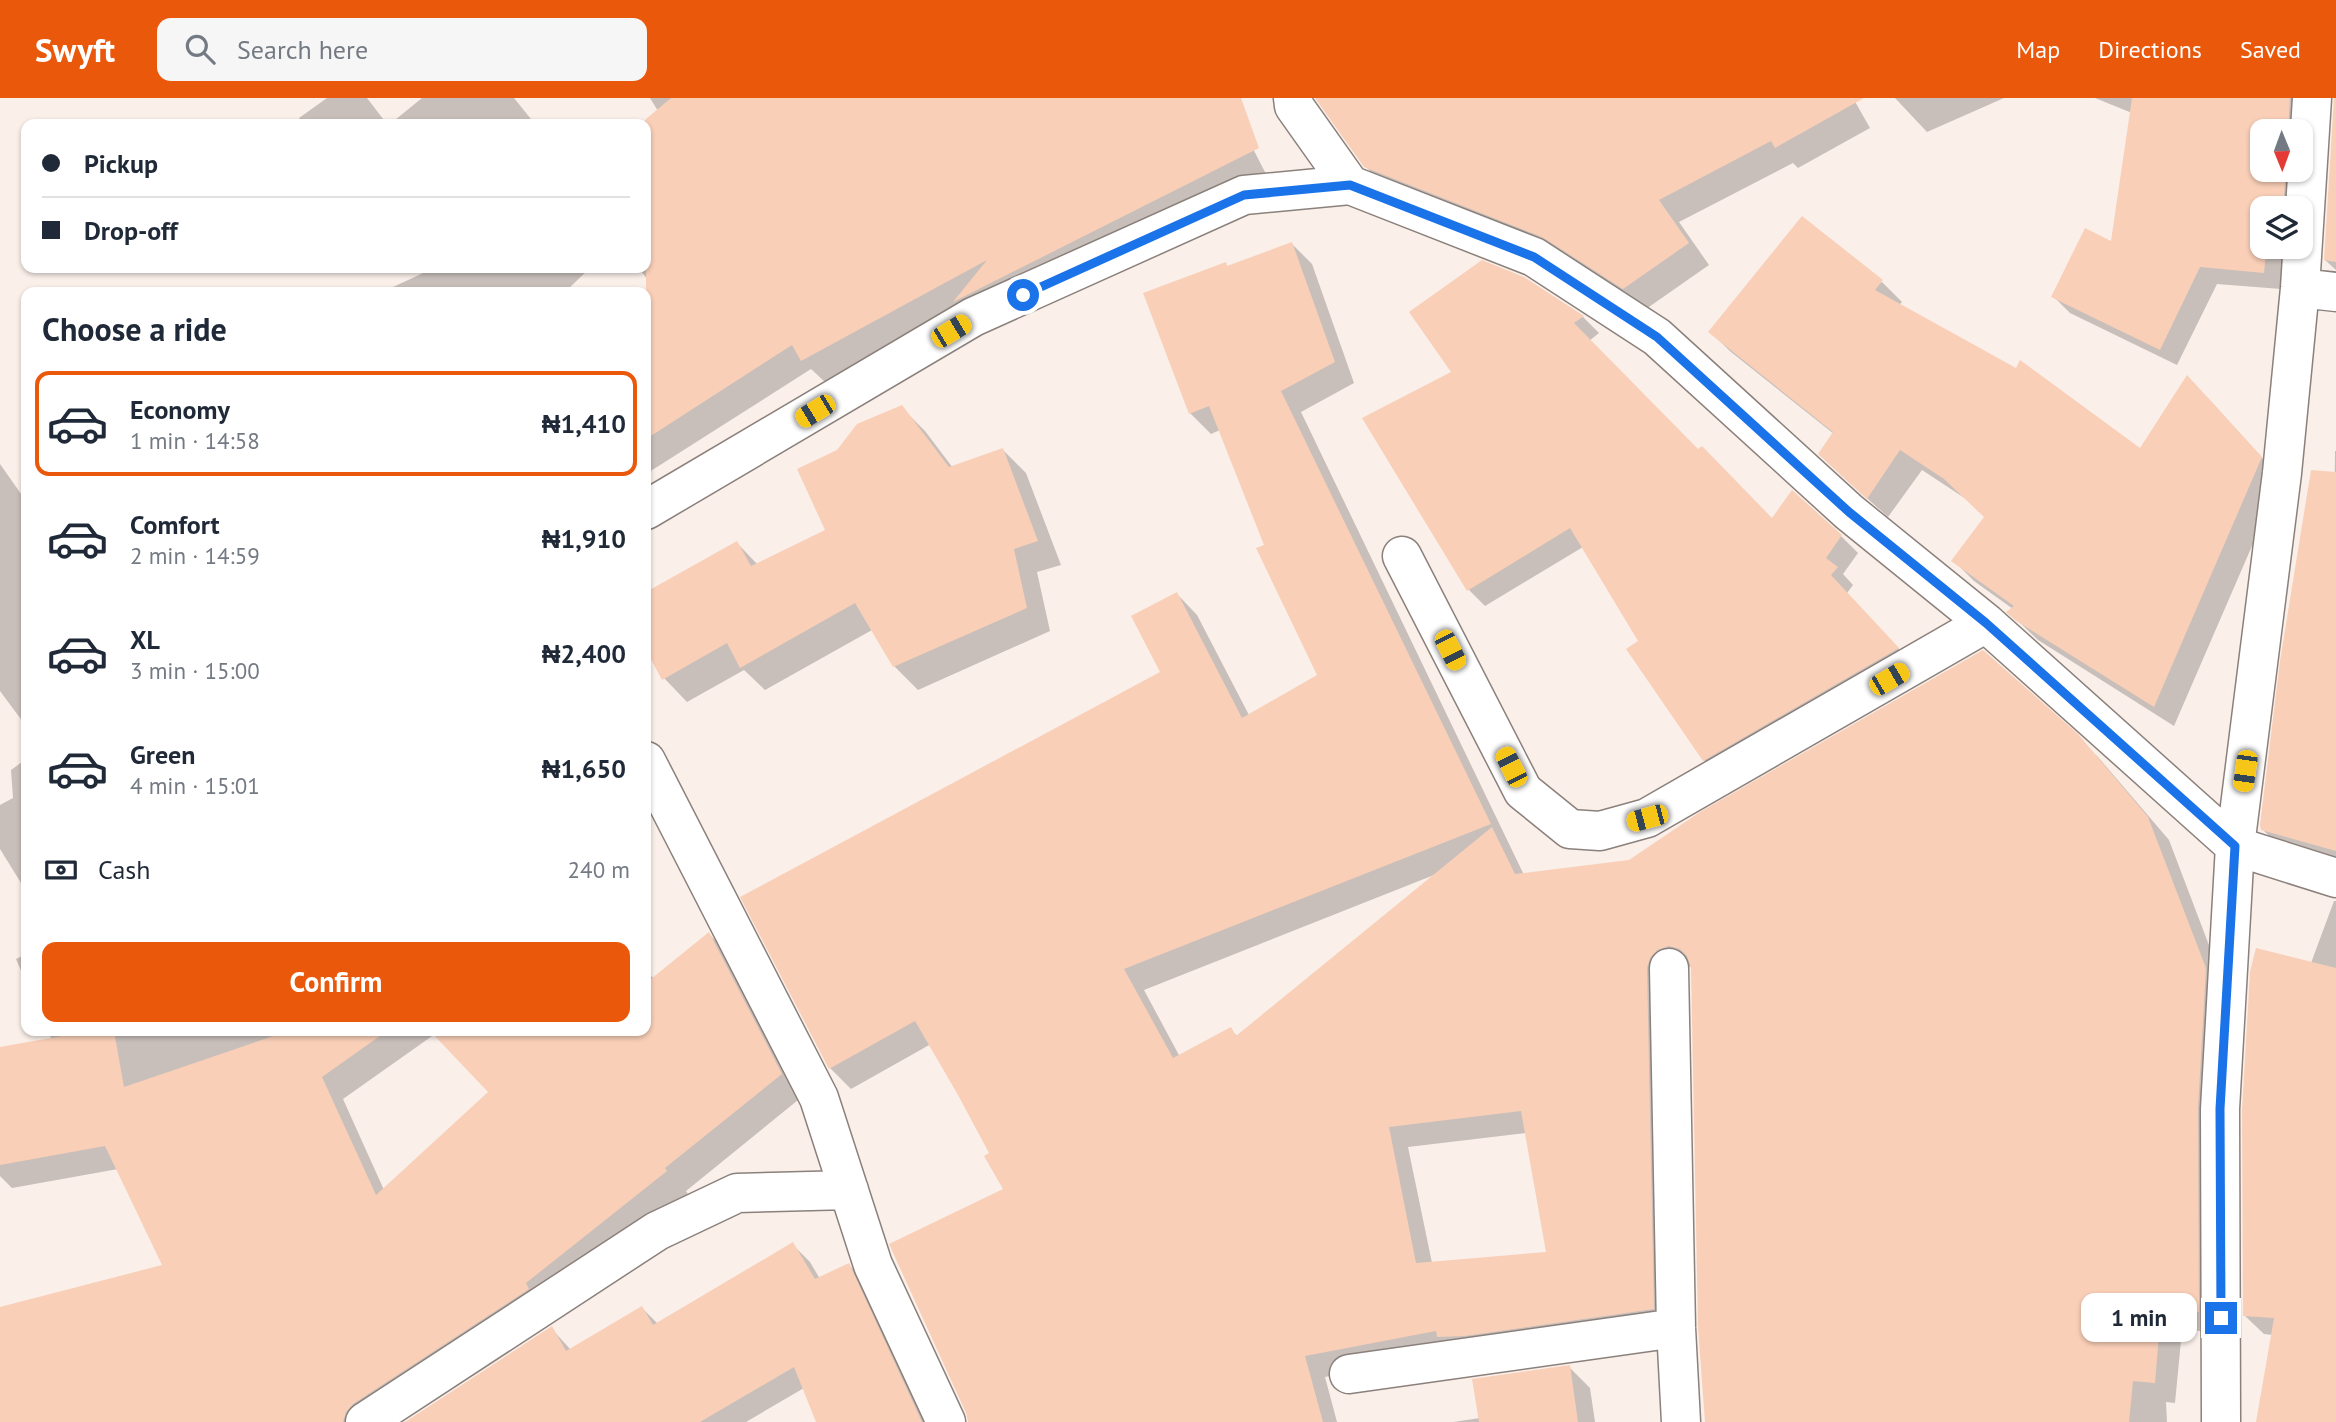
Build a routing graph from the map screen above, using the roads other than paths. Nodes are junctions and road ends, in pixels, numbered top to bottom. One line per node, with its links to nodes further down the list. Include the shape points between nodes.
1 (1293, 98): 3 (street, via 1294,106)
2 (2312, 98): 4 (street)
3 (1350, 185): 5 (street, via 1244,195 973,317); 7 (street, via 1534,257 1657,337 1849,512)
4 (2318, 290): 9 (street, via 2282,473)
5 (651, 507)
6 (1402, 556): 7 (street, via 1523,791 1570,829 1600,831 1647,818)
7 (1986, 623): 9 (street)
8 (651, 780): 12 (street, via 819,1098)
9 (2235, 846): 10 (street); 18 (street, via 2220,1109)
10 (2336, 878)
11 (1669, 968): 13 (street)
12 (849, 1190): 15 (street, via 737,1193 657,1231); 16 (street, via 873,1265)
13 (1676, 1328): 14 (street); 17 (street)
14 (1349, 1374)
15 (365, 1422)
16 (946, 1422)
17 (1681, 1422)
18 (2221, 1422)

